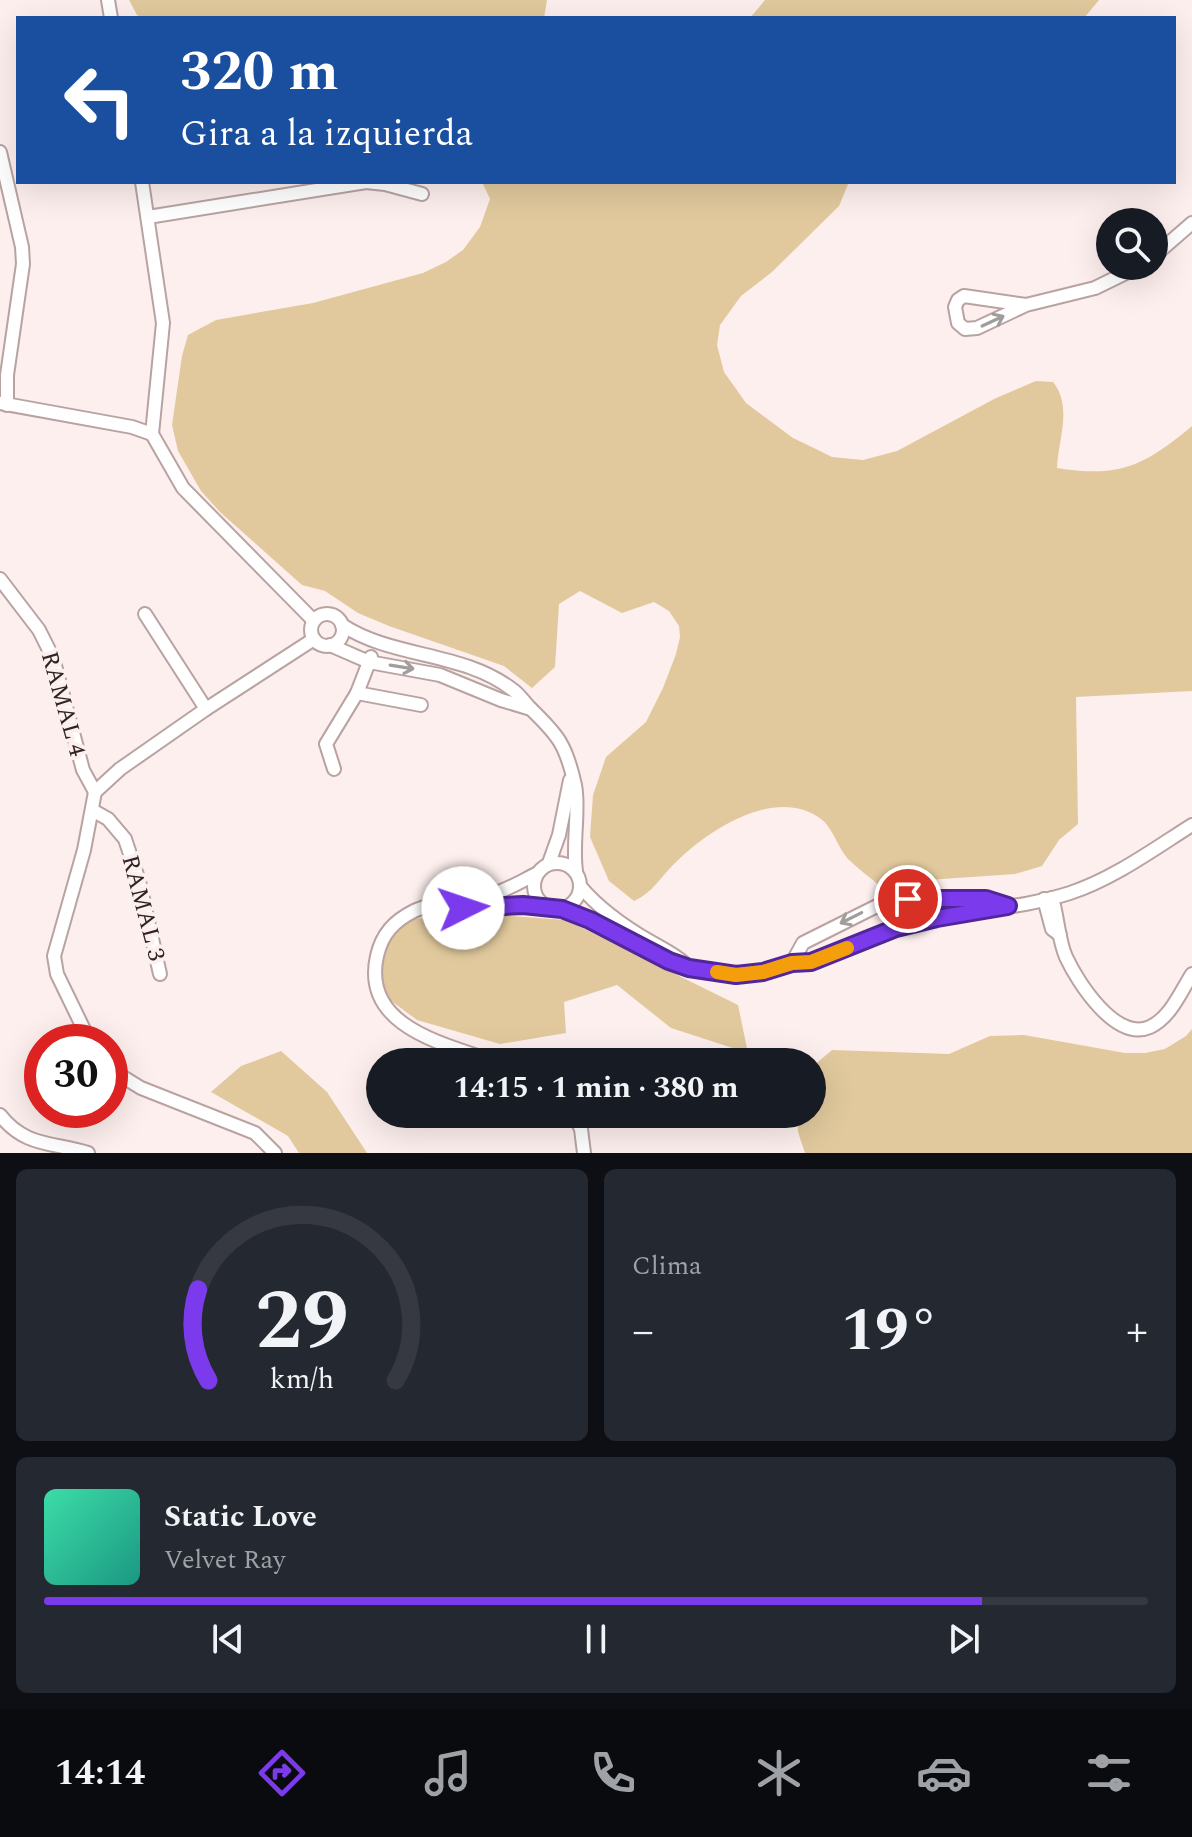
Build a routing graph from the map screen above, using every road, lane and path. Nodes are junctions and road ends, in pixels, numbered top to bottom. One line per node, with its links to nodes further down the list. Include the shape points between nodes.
1 (0, 152): 11 (street, via 23,264)
2 (142, 184): 6 (street)
3 (354, 184): 6 (street)
4 (385, 184): 5 (street)
5 (422, 194)
6 (148, 217): 12 (street, via 163,323)
7 (1192, 223): 8 (street)
8 (1168, 244)
9 (1111, 280): 10 (street)
10 (1026, 305): 10 (street, one-way to 10, via 964,296 955,315 965,329 977,328)
11 (3, 404): 12 (street)
12 (152, 434): 15 (street, via 183,488)
13 (0, 579): 29 (street, RAMAL 4, via 53,658 83,770)
14 (145, 614): 25 (street)
15 (314, 621): 16 (street, via 331,615); 17 (street)
16 (342, 625): 18 (street); 19 (street, via 340,638)
17 (314, 639): 19 (street); 25 (street)
18 (377, 643): 20 (street); 21 (street)
19 (330, 645): 20 (street)
20 (369, 662): 22 (street, one-way to 22, via 440,675); 23 (street)
21 (481, 673): 22 (street, via 482,684); 26 (street, via 514,691)
22 (474, 690): 26 (street)
23 (357, 693): 24 (street); 27 (street, via 326,744)
24 (421, 705)
25 (206, 709): 29 (street)
26 (531, 709): 28 (street, via 559,739)
27 (334, 769)
28 (572, 773): 32 (street); 33 (street, via 577,795)
29 (95, 792): 30 (street)
30 (92, 810): 45 (street, RAMAL 3, via 125,839); 47 (street, via 54,956)
31 (1192, 825): 36 (street, via 1090,886)
32 (549, 863): 33 (street); 34 (street)
33 (576, 871): 35 (street)
34 (536, 874): 39 (street, via 490,895); 40 (street, via 534,890)
35 (580, 886): 41 (street, via 574,901); 44 (street, via 610,916)
36 (1048, 898): 38 (street); 46 (street, via 1052,929 1060,935 1065,955 1092,1001 1129,1027 1149,1028 1168,1013)
37 (890, 903): 38 (street, via 986,899); 42 (street); 43 (street, one-way to 43, via 803,943)
38 (1008, 906): 42 (street)
39 (433, 907): 40 (street); 48 (street, via 418,909 393,924 383,936 375,971 381,999 402,1024)
40 (547, 907): 41 (street)
41 (562, 909): 44 (street)
42 (896, 928): 43 (street, via 811,962)
43 (792, 963): 44 (street, via 736,975)
44 (689, 968)
45 (160, 974)
46 (1192, 974)
47 (81, 1024)
48 (456, 1048)
49 (128, 1079): 53 (street, via 255,1133)
50 (0, 1115): 52 (street, via 27,1140)
51 (581, 1128): 54 (street)
52 (88, 1153)
53 (275, 1153)
54 (584, 1153)

